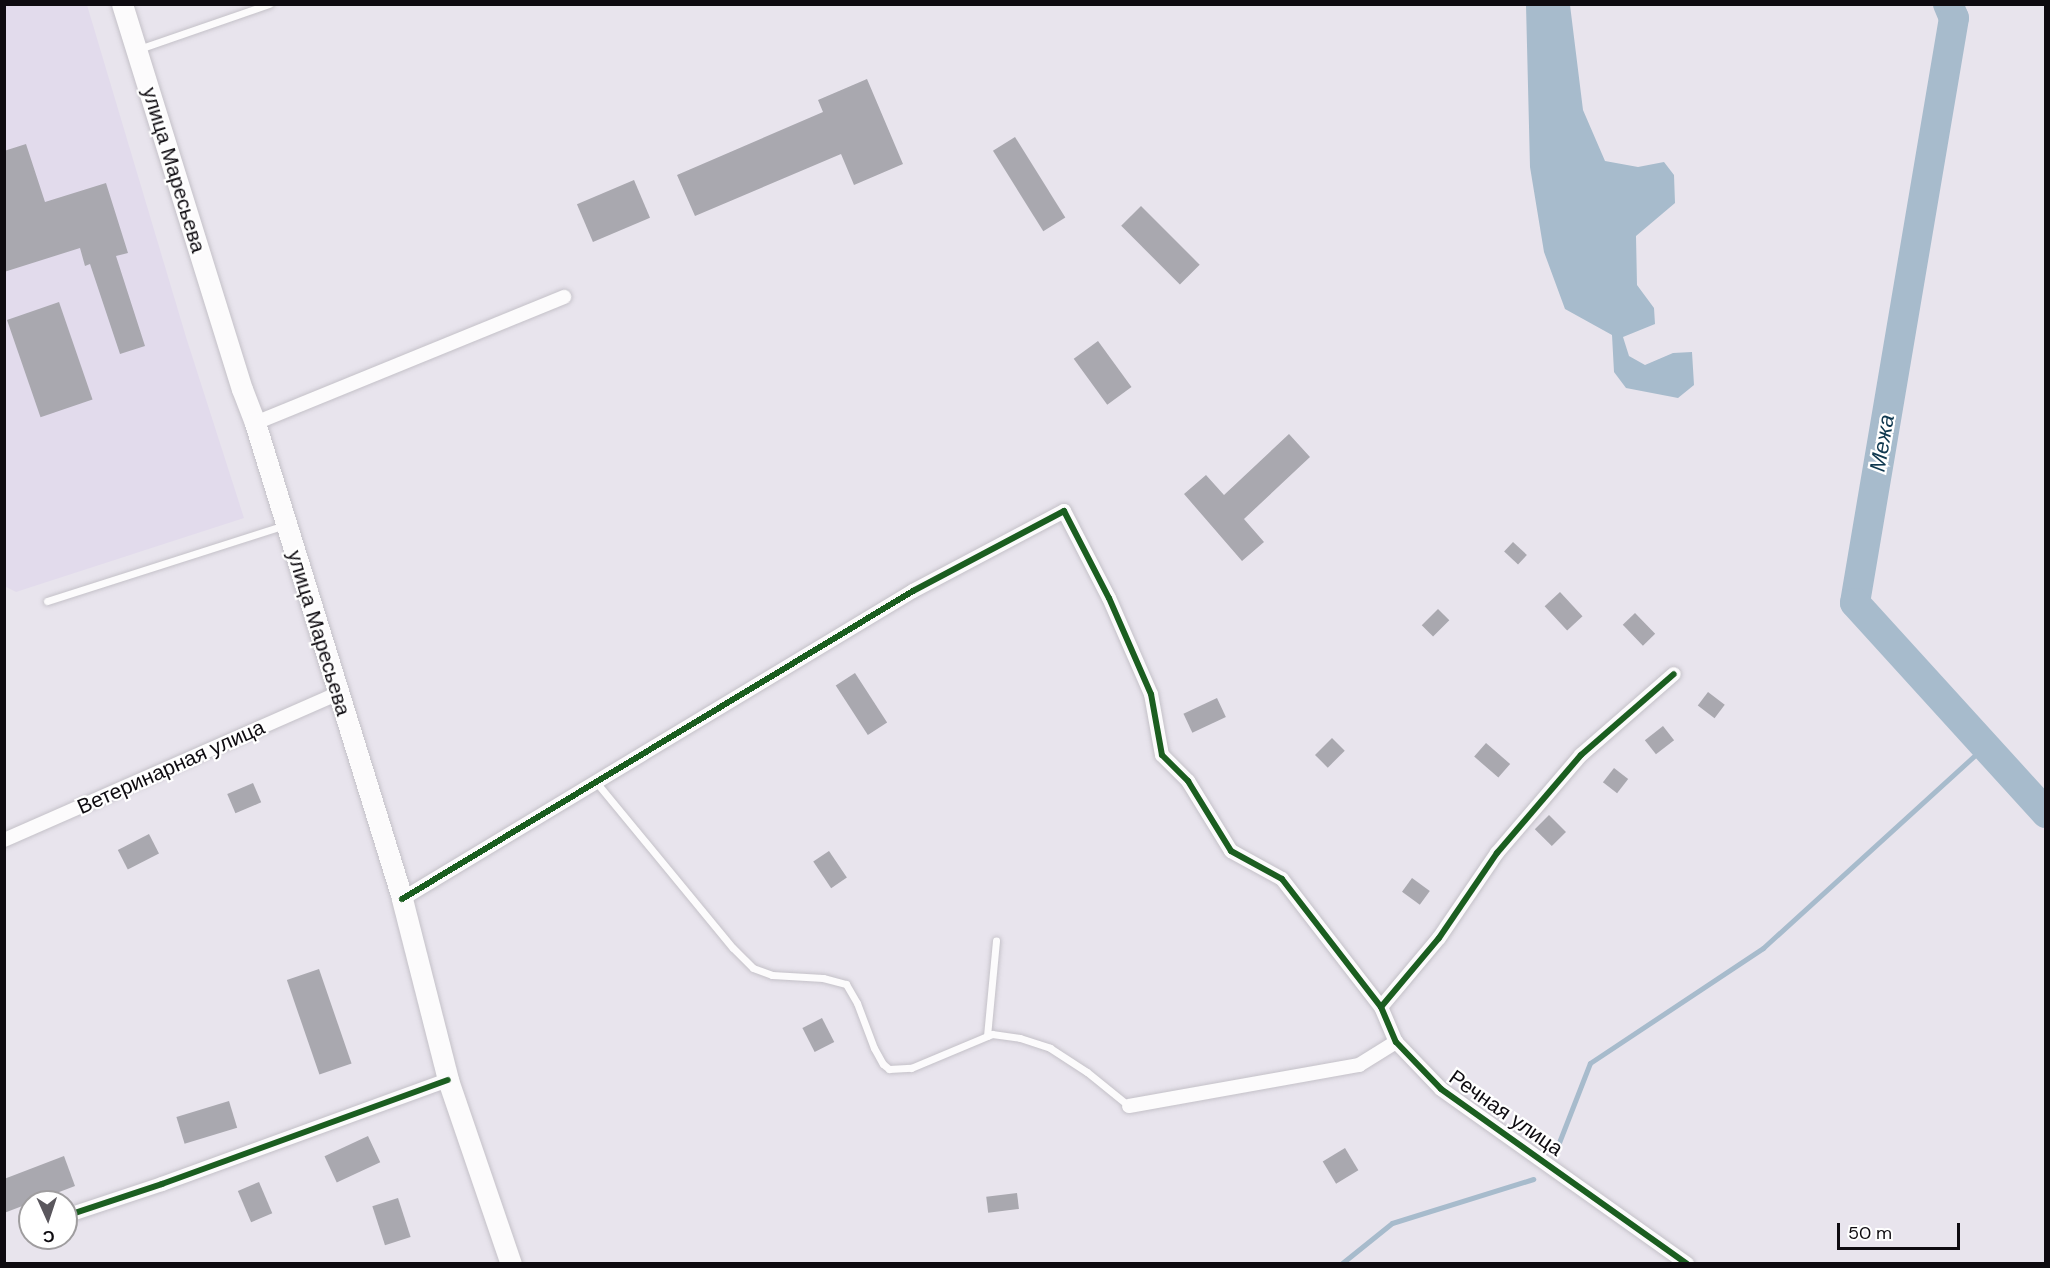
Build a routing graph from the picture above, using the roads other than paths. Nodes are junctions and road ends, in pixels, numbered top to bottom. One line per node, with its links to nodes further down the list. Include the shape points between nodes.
1 (122, 4): 3 (main road, улица Маресьева)
2 (269, 4): 3 (lane)
3 (137, 50): 5 (main road, улица Маресьева)
4 (564, 297): 5 (street)
5 (255, 423): 6 (main road, улица Маресьева)
6 (285, 525): 7 (lane); 9 (main road, улица Маресьева)
7 (47, 601)
8 (1674, 674): 14 (street, via 1581,755 1497,853 1439,939)
9 (337, 694): 11 (street, Ветеринарная улица); 12 (main road, улица Маресьева)
10 (596, 783): 12 (street); 14 (street, Речная улица, via 913,591 1064,511 1109,598 1150,694 1162,755 1188,781 1231,851 1282,879); 15 (lane, via 753,968 783,977 823,978 846,984 858,1003 874,1048 889,1069 911,1068)
11 (4, 840)
12 (402, 899): 17 (main road, улица Маресьева)
13 (996, 940): 15 (lane)
14 (1382, 1007): 16 (street, Речная улица)
15 (987, 1036): 18 (lane, via 1020,1038 1050,1048)
16 (1396, 1042): 18 (street, via 1359,1065); 21 (street, Речная улица, via 1441,1089)
17 (448, 1080): 19 (street); 20 (main road, улица Маресьева)
18 (1129, 1106)
19 (78, 1212)
20 (512, 1263)
21 (1686, 1263)

